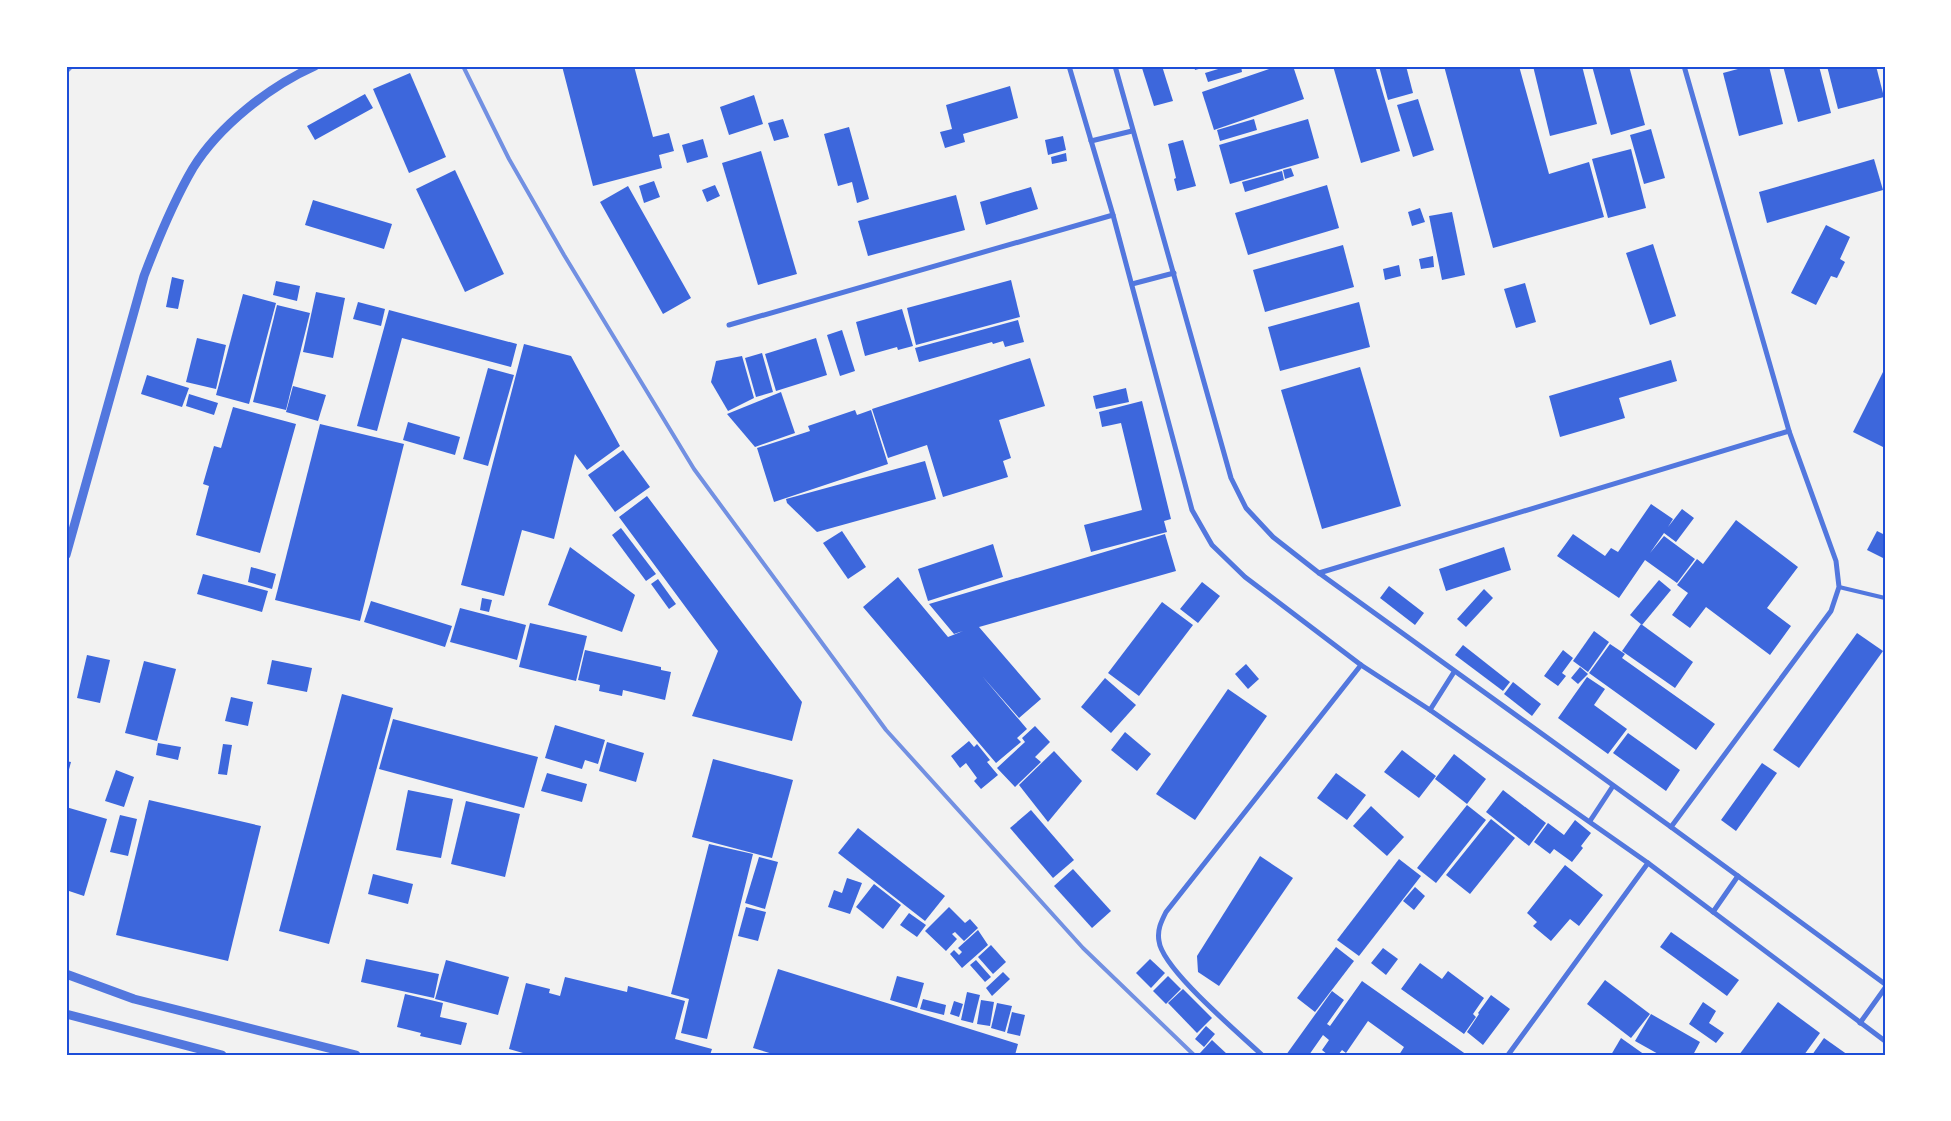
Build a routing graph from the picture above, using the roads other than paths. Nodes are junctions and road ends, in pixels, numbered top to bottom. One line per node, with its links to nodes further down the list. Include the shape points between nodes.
1 (315, 66): 12 (street, via 259,99 223,132 194,167 172,208 144,276)
2 (1069, 66): 6 (street)
3 (1115, 66): 5 (street)
4 (1684, 66): 11 (street)
5 (1132, 131): 6 (street); 8 (street)
6 (1091, 141): 7 (street)
7 (1113, 215): 9 (street); 10 (street)
8 (1174, 273): 9 (street); 13 (street, via 1231,478 1246,508 1273,537)
9 (1132, 284): 16 (street, via 1192,510 1212,545 1245,577)
10 (729, 325)
11 (1789, 431): 13 (street); 14 (street, via 1836,561)
12 (66, 555)
13 (1319, 574): 17 (street)
14 (1839, 587): 15 (lane); 21 (street, via 1831,611)
15 (1885, 598)
16 (1361, 665): 18 (street); 33 (street, via 1166,912 1158,929 1164,956 1190,987)
17 (1454, 672): 18 (street); 19 (street)
18 (1430, 710): 20 (street)
19 (1613, 786): 20 (street); 21 (street)
20 (1590, 821): 22 (street)
21 (1671, 827): 23 (street)
22 (1648, 863): 24 (street); 34 (street)
23 (1738, 876): 24 (street); 26 (street)
24 (1713, 912): 29 (street)
25 (66, 974): 32 (street, via 134,998)
26 (1885, 984)
27 (1885, 988): 29 (street)
28 (66, 1014): 31 (street)
29 (1860, 1023): 30 (street)
30 (1885, 1041)
31 (222, 1055)
32 (356, 1055)
33 (1262, 1055)
34 (1508, 1055)

